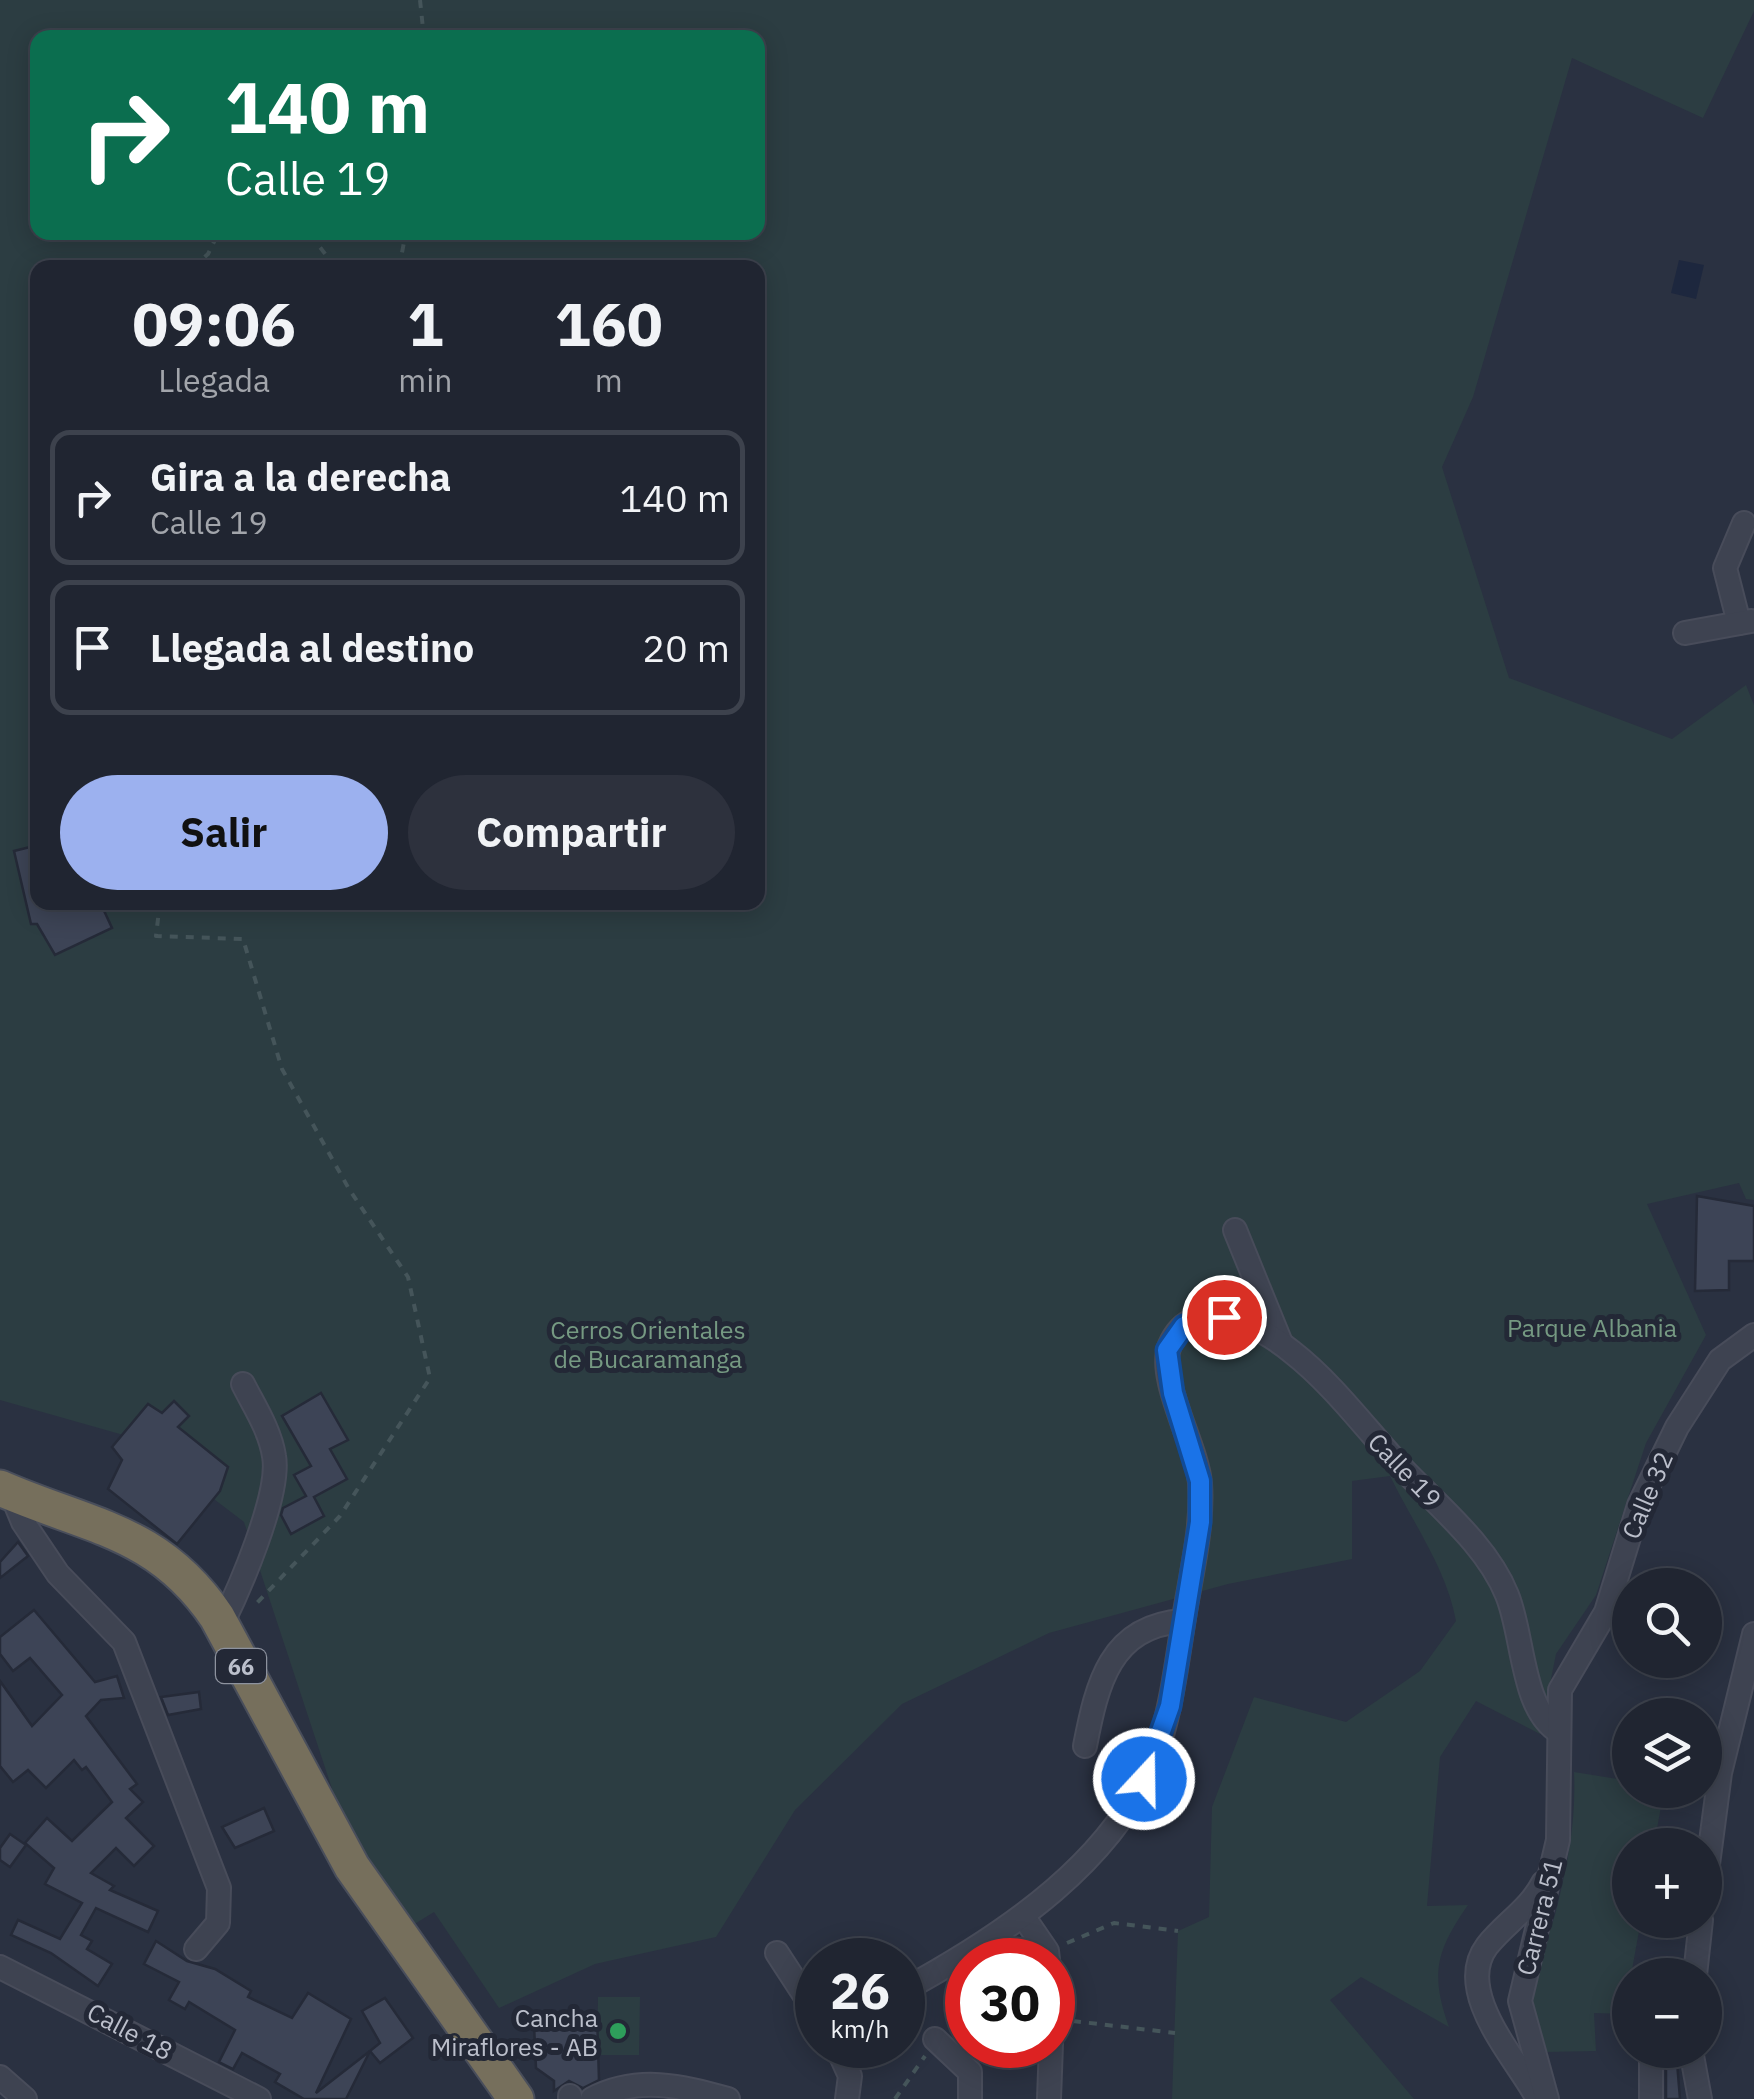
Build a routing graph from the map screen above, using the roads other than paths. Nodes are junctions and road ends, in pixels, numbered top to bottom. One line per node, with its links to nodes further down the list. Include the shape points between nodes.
1 (1744, 522): 2 (street, via 1726,568)
2 (1746, 622): 3 (street)
3 (1685, 632)
4 (1234, 1230): 6 (street)
5 (1754, 1335): 12 (street, Calle 32, via 1720,1360 1653,1474 1606,1612 1560,1690)
6 (1282, 1344): 9 (street, Calle 19, via 1242,1320 1210,1317 1184,1326 1167,1350 1200,1481); 12 (street, Calle 19, via 1479,1552 1506,1592 1538,1715)
7 (242, 1384): 10 (street, via 269,1438 275,1476 250,1569)
8 (6, 1491): 10 (highway, 66, via 132,1537 192,1584); 18 (street, via 58,1574 124,1642 219,1888 218,1922)
9 (1183, 1621): 13 (street, via 1137,1631 1118,1650 1094,1702); 16 (street, via 1158,1747 1128,1811)
10 (223, 1631): 32 (highway, 66, via 352,1867)
11 (1754, 1634): 14 (street)
12 (1559, 1732): 15 (street, Carrera 51)
13 (1085, 1746)
14 (1713, 1828)
15 (1556, 1856): 37 (street, via 1530,1906 1479,1958 1477,1973 1486,2011); 38 (street, Carrera 51, via 1520,2001)
16 (1023, 1916): 17 (street); 21 (street)
17 (1037, 1938)
18 (196, 1949)
19 (777, 1953): 22 (street)
20 (0, 1966): 29 (street, Calle 18)
21 (925, 1977)
22 (795, 1981)
23 (936, 2040): 35 (street, via 970,2072)
24 (846, 2068): 34 (street)
25 (1051, 2068): 36 (street)
26 (1650, 2068): 39 (street)
27 (1694, 2068): 40 (street)
28 (0, 2076): 31 (street)
29 (255, 2098)
30 (577, 2098): 33 (street, via 636,2084 675,2085)
31 (25, 2099)
32 (516, 2099)
33 (728, 2099)
34 (847, 2099)
35 (970, 2099)
36 (1049, 2099)
37 (1538, 2099)
38 (1546, 2099)
39 (1651, 2099)
40 (1700, 2099)

